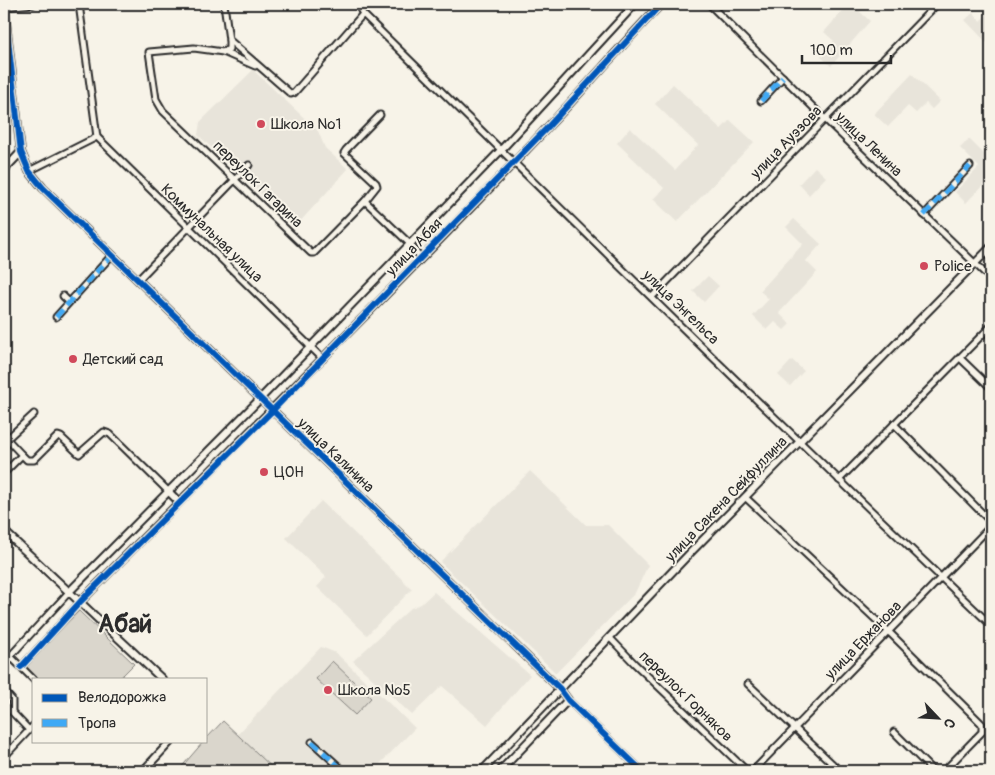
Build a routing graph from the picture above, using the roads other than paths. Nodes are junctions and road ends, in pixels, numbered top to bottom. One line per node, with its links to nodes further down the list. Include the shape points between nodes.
1 (33, 4): 9 (street)
2 (79, 4): 19 (street)
3 (224, 4): 12 (street)
4 (357, 4): 11 (street, улица Энгельса)
5 (635, 4): 20 (street, улица Абая)
6 (709, 4): 15 (street, улица Ленина)
7 (937, 4): 18 (street, улица Ауэзова)
8 (658, 5): 22 (street, улица Абая)
9 (4, 7): 10 (street, улица Калинина)
10 (4, 13): 21 (street, улица Калинина)
11 (363, 14): 14 (street, via 294,93 288,93); 20 (street, улица Энгельса)
12 (229, 40): 13 (street, via 229,49); 14 (street)
13 (224, 52): 14 (street); 27 (street, переулок Гагарина, via 194,48 149,52 152,83 162,111)
14 (259, 68)
15 (783, 78): 16 (street); 18 (street, улица Ленина)
16 (761, 100)
17 (380, 115): 28 (street, via 344,153 376,183)
18 (826, 119): 29 (street, улица Ленина); 39 (street, улица Ауэзова)
19 (97, 137): 26 (street); 30 (street, Коммунальная улица)
20 (502, 150): 22 (street, улица Энгельса); 31 (street, улица Абая)
21 (21, 152): 25 (street); 26 (street, улица Калинина)
22 (514, 162): 34 (street, улица Абая); 39 (street, улица Энгельса)
23 (249, 165): 27 (street)
24 (970, 166): 29 (street)
25 (4, 170)
26 (29, 171): 33 (street, улица Калинина)
27 (235, 179): 28 (street, переулок Гагарина, via 313,254); 30 (street)
28 (365, 201): 31 (street)
29 (924, 215): 35 (street, улица Ленина)
30 (189, 227): 37 (street); 43 (street, Коммунальная улица)
31 (410, 244): 34 (street); 43 (street, улица Абая)
32 (991, 247): 35 (street, улица Сакена Сейфуллина)
33 (112, 255): 37 (street, улица Калинина); 40 (street)
34 (421, 258): 45 (street, улица Абая)
35 (975, 264): 36 (street, улица Ленина); 52 (street, улица Сакена Сейфуллина)
36 (991, 279)
37 (138, 280): 47 (street, улица Калинина)
38 (63, 296): 40 (street)
39 (652, 297): 52 (street, улица Энгельса)
40 (69, 302): 41 (street)
41 (56, 317)
42 (991, 326): 44 (street)
43 (310, 346): 45 (street, Коммунальная улица); 47 (street, улица Абая)
44 (960, 358): 46 (street); 50 (street)
45 (323, 359): 48 (street, улица Абая)
46 (991, 388)
47 (260, 399): 48 (street, улица Калинина); 56 (street, улица Абая)
48 (272, 411): 58 (street, улица Абая); 74 (street, улица Калинина)
49 (34, 414): 51 (street)
50 (894, 424): 55 (street); 59 (street)
51 (6, 438): 53 (street)
52 (800, 442): 55 (street, улица Энгельса); 57 (street, улица Сакена Сейфуллина)
53 (22, 455): 54 (street); 56 (street, via 27,460 34,460 59,436 79,454 107,432)
54 (4, 474)
55 (839, 480): 62 (street, улица Энгельса)
56 (168, 491): 58 (street); 63 (street, улица Абая)
57 (745, 497): 66 (street); 67 (street, улица Сакена Сейфуллина)
58 (179, 502): 64 (street, улица Абая)
59 (991, 522)
60 (990, 529): 62 (street, улица Ержанова)
61 (4, 531): 63 (street)
62 (942, 578): 65 (street, улица Энгельса); 66 (street, улица Ержанова)
63 (70, 591): 64 (street); 68 (street)
64 (81, 601): 70 (street); 72 (street)
65 (991, 624)
66 (889, 632): 78 (street, улица Ержанова); 92 (street, via 982,724 982,732)
67 (610, 638): 74 (street, улица Сакена Сейфуллина); 88 (street, переулок Горняков)
68 (10, 656): 69 (street); 70 (street)
69 (4, 663)
70 (21, 666): 71 (street)
71 (32, 678)
72 (161, 678)
73 (748, 684): 78 (street)
74 (560, 689): 76 (street, улица Калинина); 85 (street, улица Сакена Сейфуллина)
75 (4, 691): 77 (street, via 12,700 12,712)
76 (568, 700): 86 (street); 87 (street, улица Калинина)
77 (32, 727): 82 (street)
78 (795, 728): 89 (street, улица Ержанова); 90 (street)
79 (894, 732): 91 (street)
80 (170, 742): 83 (street)
81 (312, 742): 84 (street)
82 (4, 757)
83 (143, 771)
84 (344, 771)
85 (482, 771)
86 (500, 771)
87 (642, 771)
88 (747, 771)
89 (752, 771)
90 (840, 771)
91 (933, 771)
92 (944, 771)

